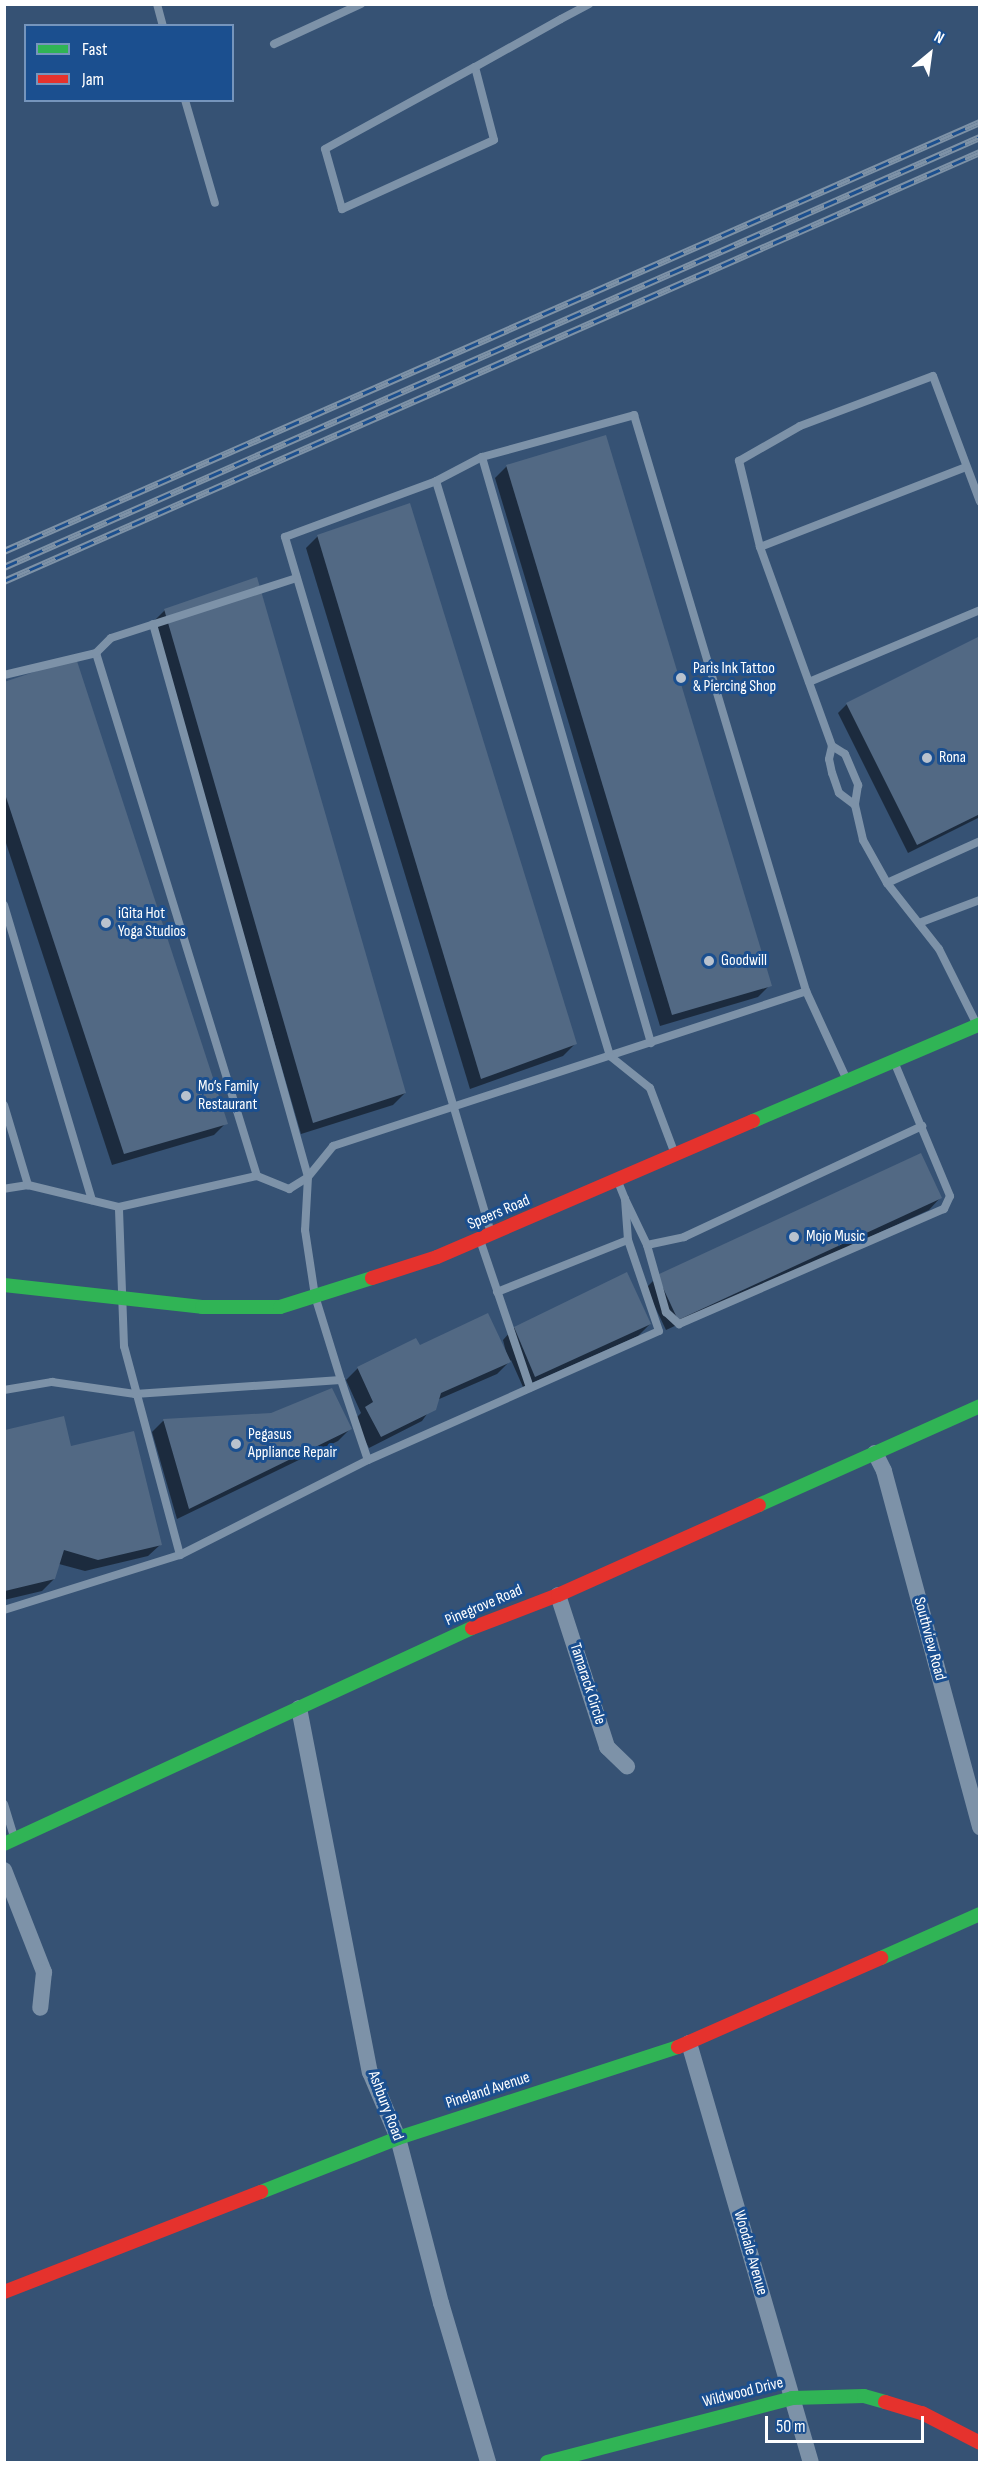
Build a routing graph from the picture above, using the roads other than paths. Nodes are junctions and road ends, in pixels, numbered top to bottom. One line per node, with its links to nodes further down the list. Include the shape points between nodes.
1 (158, 4): 4 (lane)
2 (361, 4): 5 (lane)
3 (588, 4): 6 (lane)
4 (163, 24)
5 (274, 44)
6 (475, 67): 6 (lane, via 494,140 342,209 325,149)
7 (186, 102): 8 (lane)
8 (215, 202)
9 (482, 457): 11 (lane); 27 (lane, via 634,415); 29 (lane)
10 (966, 468): 12 (lane); 13 (lane); 13 (lane, via 933,376 800,426 739,461)
11 (436, 481): 14 (lane, via 285,537); 30 (lane)
12 (980, 502)
13 (760, 547): 19 (lane)
14 (297, 578): 16 (lane); 34 (lane)
15 (980, 610): 19 (lane)
16 (153, 624): 17 (lane, via 111,638); 38 (lane)
17 (96, 653): 18 (lane); 37 (lane)
18 (4, 675)
19 (809, 682): 20 (lane)
20 (832, 746): 21 (lane, via 829,759 839,793); 21 (lane, via 845,754 858,785)
21 (855, 805): 23 (lane, via 863,840)
22 (980, 842): 23 (lane)
23 (887, 883): 26 (lane)
24 (980, 900): 26 (lane)
25 (4, 905): 43 (lane)
26 (919, 923): 28 (lane, via 939,949)
27 (806, 991): 29 (lane); 32 (lane)
28 (978, 1025): 31 (street, Speers Road)
29 (651, 1043): 30 (lane)
30 (610, 1056): 34 (lane); 36 (lane, via 650,1088)
31 (893, 1061): 32 (street, Speers Road); 35 (lane)
32 (847, 1081): 36 (street, Speers Road)
33 (4, 1105): 40 (lane)
34 (454, 1108): 38 (lane, via 333,1146); 45 (lane)
35 (922, 1126): 47 (lane, via 684,1237); 47 (lane, via 950,1196 944,1209 913,1223 679,1324 666,1312)
36 (675, 1155): 39 (street, Speers Road)
37 (257, 1176): 38 (lane, via 289,1189); 44 (lane)
38 (308, 1177): 50 (lane, via 304,1230)
39 (618, 1180): 42 (lane); 45 (street, Speers Road)
40 (28, 1185): 41 (lane); 43 (lane)
41 (4, 1189)
42 (625, 1199): 46 (lane); 47 (lane)
43 (92, 1200): 44 (lane)
44 (119, 1207): 51 (lane)
45 (485, 1236): 49 (lane); 50 (street, Speers Road, via 437,1257)
46 (628, 1240): 49 (lane); 53 (lane, via 659,1331)
47 (647, 1245)
48 (4, 1285): 51 (street, Speers Road)
49 (497, 1292): 53 (lane)
50 (315, 1296): 51 (street, Speers Road, via 280,1307 202,1307); 52 (lane)
51 (125, 1297): 55 (lane, via 124,1346)
52 (341, 1380): 55 (lane); 58 (lane)
53 (530, 1388): 58 (lane)
54 (4, 1389): 55 (lane, via 52,1382)
55 (135, 1394): 59 (lane)
56 (980, 1406): 57 (street, Pinegrove Road)
57 (875, 1453): 60 (street, Pinegrove Road); 65 (street, Southview Road, via 884,1471)
58 (368, 1460): 59 (lane)
59 (180, 1555): 61 (lane)
60 (558, 1595): 62 (street, Pinegrove Road, via 506,1612); 63 (street, Tamarack Circle, via 607,1747)
61 (4, 1610)
62 (299, 1708): 66 (street, Pinegrove Road); 71 (street, Ashbury Road, via 370,2072)
63 (627, 1767)
64 (4, 1804): 66 (lane)
65 (980, 1827)
66 (10, 1842)
67 (4, 1870): 69 (street, via 44,1972)
68 (980, 1914): 70 (street, Pineland Avenue)
69 (40, 2008)
70 (689, 2043): 71 (street, Pineland Avenue); 73 (street, Woodale Avenue)
71 (398, 2138): 72 (street, Pineland Avenue); 75 (street, Ashbury Road)
72 (4, 2292)
73 (792, 2397): 74 (street, Wildwood Drive, via 864,2396 922,2413); 76 (street, Wildwood Drive); 77 (street, Woodale Avenue)
74 (980, 2443)
75 (488, 2463)
76 (547, 2463)
77 (811, 2463)

